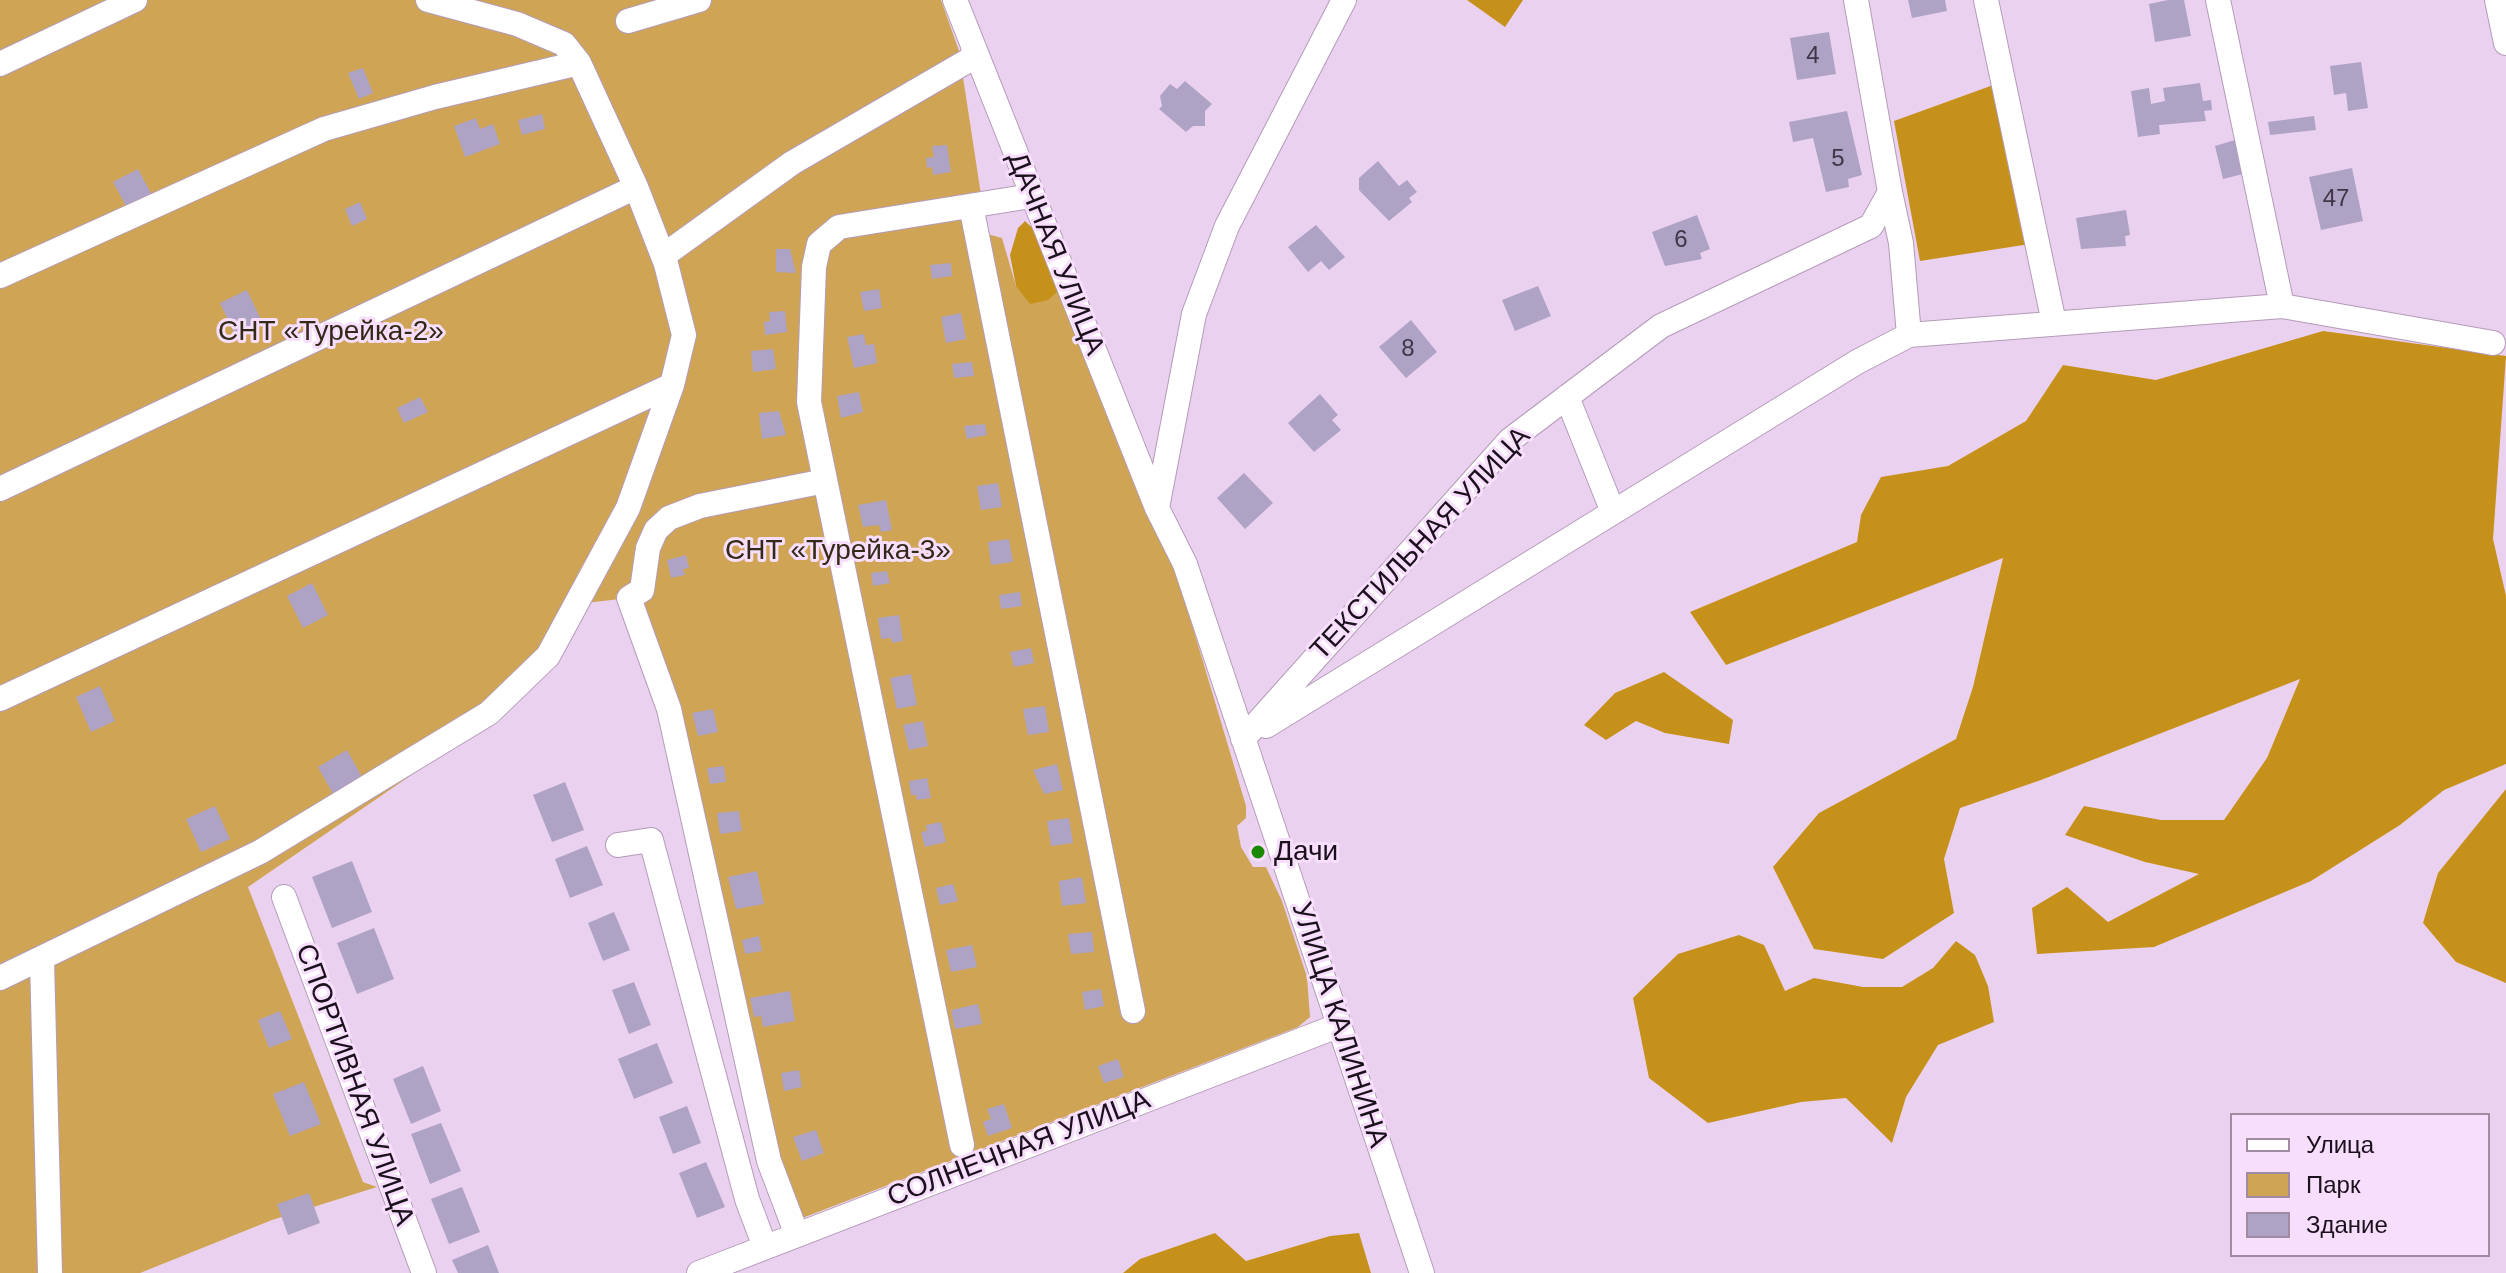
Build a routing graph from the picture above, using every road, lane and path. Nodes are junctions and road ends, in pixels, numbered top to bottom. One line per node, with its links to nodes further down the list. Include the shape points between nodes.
1 (135, 0): 14 (street)
2 (428, 0): 13 (street, via 543,34 564,44)
3 (699, 0): 10 (street)
4 (955, 0): 12 (street, ДАЧНАЯ УЛИЦА)
5 (1344, 0): 29 (street, via 1227,226 1194,314)
6 (1856, 0): 16 (street)
7 (1986, 0): 22 (street)
8 (2218, 0): 21 (street)
9 (2497, 0): 11 (street)
10 (628, 21)
11 (2506, 43)
12 (973, 47): 17 (street, ДАЧНАЯ УЛИЦА); 19 (street, via 976,56 792,163)
13 (579, 63): 15 (street); 20 (street, via 324,129)
14 (0, 64)
15 (636, 187): 19 (street); 28 (street)
16 (1890, 192): 23 (street, via 1901,243); 26 (street, ТЕКСТИЛЬНАЯ УЛИЦА, via 1871,226 1661,326)
17 (1031, 196): 18 (street); 29 (street, ДАЧНАЯ УЛИЦА)
18 (971, 206): 27 (street, via 839,227 819,244 809,402); 37 (street)
19 (663, 256): 25 (street, via 684,335)
20 (0, 276)
21 (2282, 306): 22 (street); 24 (street)
22 (2054, 323): 23 (street)
23 (1909, 335): 30 (street)
24 (2493, 343)
25 (672, 385): 31 (street); 35 (street, via 628,508 590,584 548,656 489,713 260,852)
26 (1567, 397): 30 (street); 32 (street, ТЕКСТИЛЬНАЯ УЛИЦА, via 1510,440)
27 (825, 481): 39 (street); 40 (street, via 700,506 669,518 648,548 642,590 629,598 669,709 769,1161)
28 (0, 489)
29 (1157, 508): 32 (street, УЛИЦА КАЛИНИНА, via 1185,564)
30 (1613, 512): 32 (street)
31 (0, 699)
32 (1243, 739): 38 (street, УЛИЦА КАЛИНИНА)
33 (618, 845): 41 (street, via 651,840 747,1199)
34 (284, 897): 43 (street, СПОРТИВНАЯ УЛИЦА)
35 (42, 960): 36 (street); 42 (street)
36 (0, 978)
37 (1133, 1011)
38 (1340, 1025): 40 (street, СОЛНЕЧНАЯ УЛИЦА); 45 (street, УЛИЦА КАЛИНИНА)
39 (962, 1145)
40 (797, 1235): 41 (street, СОЛНЕЧНАЯ УЛИЦА)
41 (765, 1247): 44 (street, СОЛНЕЧНАЯ УЛИЦА)
42 (50, 1273)
43 (424, 1273)
44 (699, 1273)
45 (1422, 1273)

